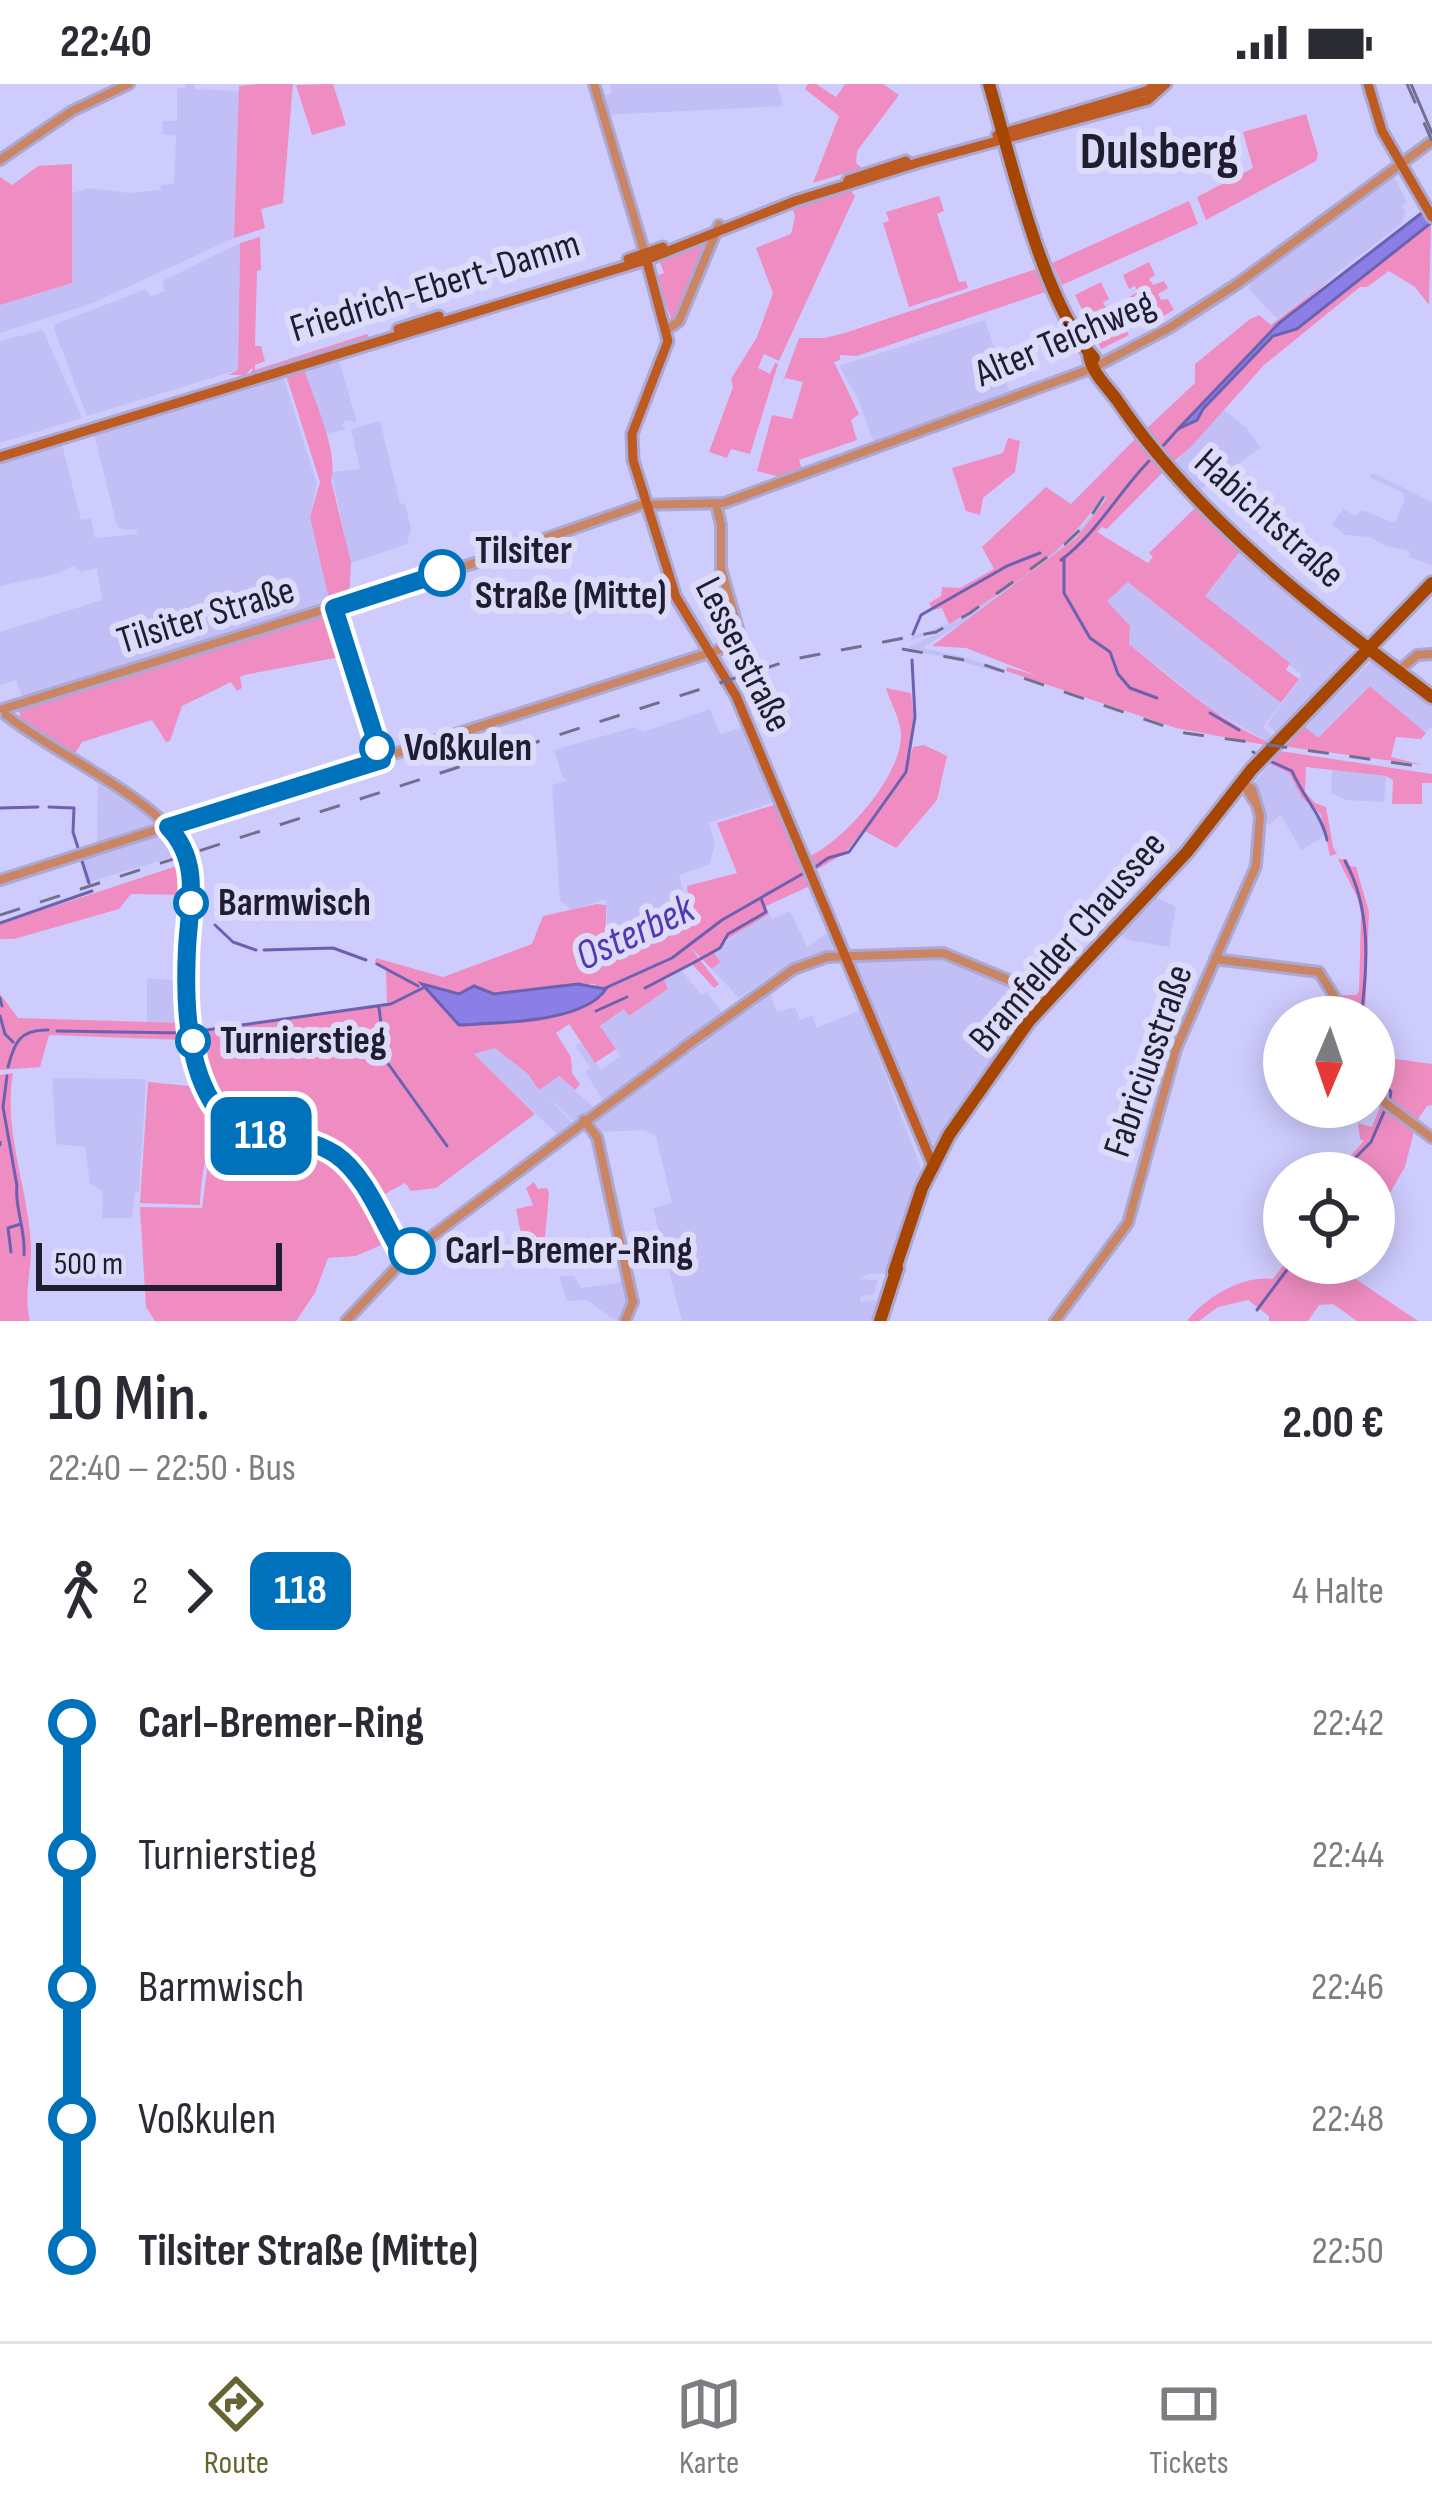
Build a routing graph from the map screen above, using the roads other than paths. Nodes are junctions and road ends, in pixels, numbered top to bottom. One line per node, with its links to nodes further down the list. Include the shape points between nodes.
1 (129, 84): 9 (street)
2 (594, 84): 13 (street)
3 (990, 84): 7 (main road, Habichtstraße)
4 (1157, 84): 7 (main road)
5 (1166, 84): 7 (main road, via 1150,100)
6 (1369, 84): 10 (main road)
7 (1004, 136): 12 (main road, Friedrich-Ebert-Damm); 12 (main road, Friedrich-Ebert-Damm, via 883,168); 15 (main road, Habichtstraße, via 1052,281)
8 (1432, 141): 10 (street, Alter Teichweg)
9 (0, 160)
10 (1401, 163): 11 (main road); 15 (street, Alter Teichweg, via 1238,284)
11 (1429, 212)
12 (717, 229): 13 (main road, Friedrich-Ebert-Damm); 14 (street, via 680,318)
13 (646, 257): 14 (main road); 16 (main road, Friedrich-Ebert-Damm)
14 (667, 327): 18 (main road, Lesserstraße, via 668,345 632,434)
15 (1093, 363): 17 (street, Alter Teichweg); 21 (main road, Habichtstraße, via 1163,462 1232,535)
16 (0, 454)
17 (750, 493): 19 (street, Tilsiter Straße)
18 (646, 504): 19 (street, Tilsiter Straße); 22 (main road, Lesserstraße, via 676,597); 26 (street, Tilsiter Straße)
19 (716, 504): 22 (street, via 721,568 740,640)
20 (1432, 583): 21 (main road, Bramfelder Chaussee)
21 (1372, 646): 24 (main road, Habichtstraße); 25 (main road, Habichtstraße); 27 (main road, Bramfelder Chaussee)
22 (712, 654): 28 (street); 30 (main road, Lesserstraße)
23 (1427, 654): 24 (street)
24 (1405, 670): 25 (main road, Habichtstraße)
25 (1430, 695)
26 (9, 715): 28 (street)
27 (1244, 784): 31 (street, Fabriciusstraße, via 1262,826 1256,866); 33 (main road, Bramfelder Chaussee)
28 (168, 827): 29 (street); 42 (street, via 190,868 190,1022 200,1077 219,1113 241,1130 335,1155)
29 (0, 880)
30 (844, 957): 33 (street, via 943,953); 35 (street, via 800,965); 37 (main road, Lesserstraße)
31 (1215, 959): 32 (street, via 1306,968 1324,975); 46 (street, Fabriciusstraße, via 1172,1060 1128,1223)
32 (1336, 996)
33 (1051, 998): 36 (main road, Bramfelder Chaussee)
34 (1395, 1111): 38 (street)
35 (584, 1120): 42 (street); 44 (street, via 597,1137 633,1302)
36 (956, 1128): 40 (main road, Bramfelder Chaussee); 41 (main road, Bramfelder Chaussee)
37 (915, 1129): 39 (main road); 41 (main road)
38 (1432, 1138)
39 (924, 1144): 40 (main road); 41 (main road)
40 (943, 1145): 41 (main road, Bramfelder Chaussee)
41 (933, 1169): 45 (main road, Bramfelder Chaussee)
42 (405, 1257): 43 (street)
43 (346, 1321)
44 (625, 1321)
45 (880, 1321)
46 (1055, 1321)

